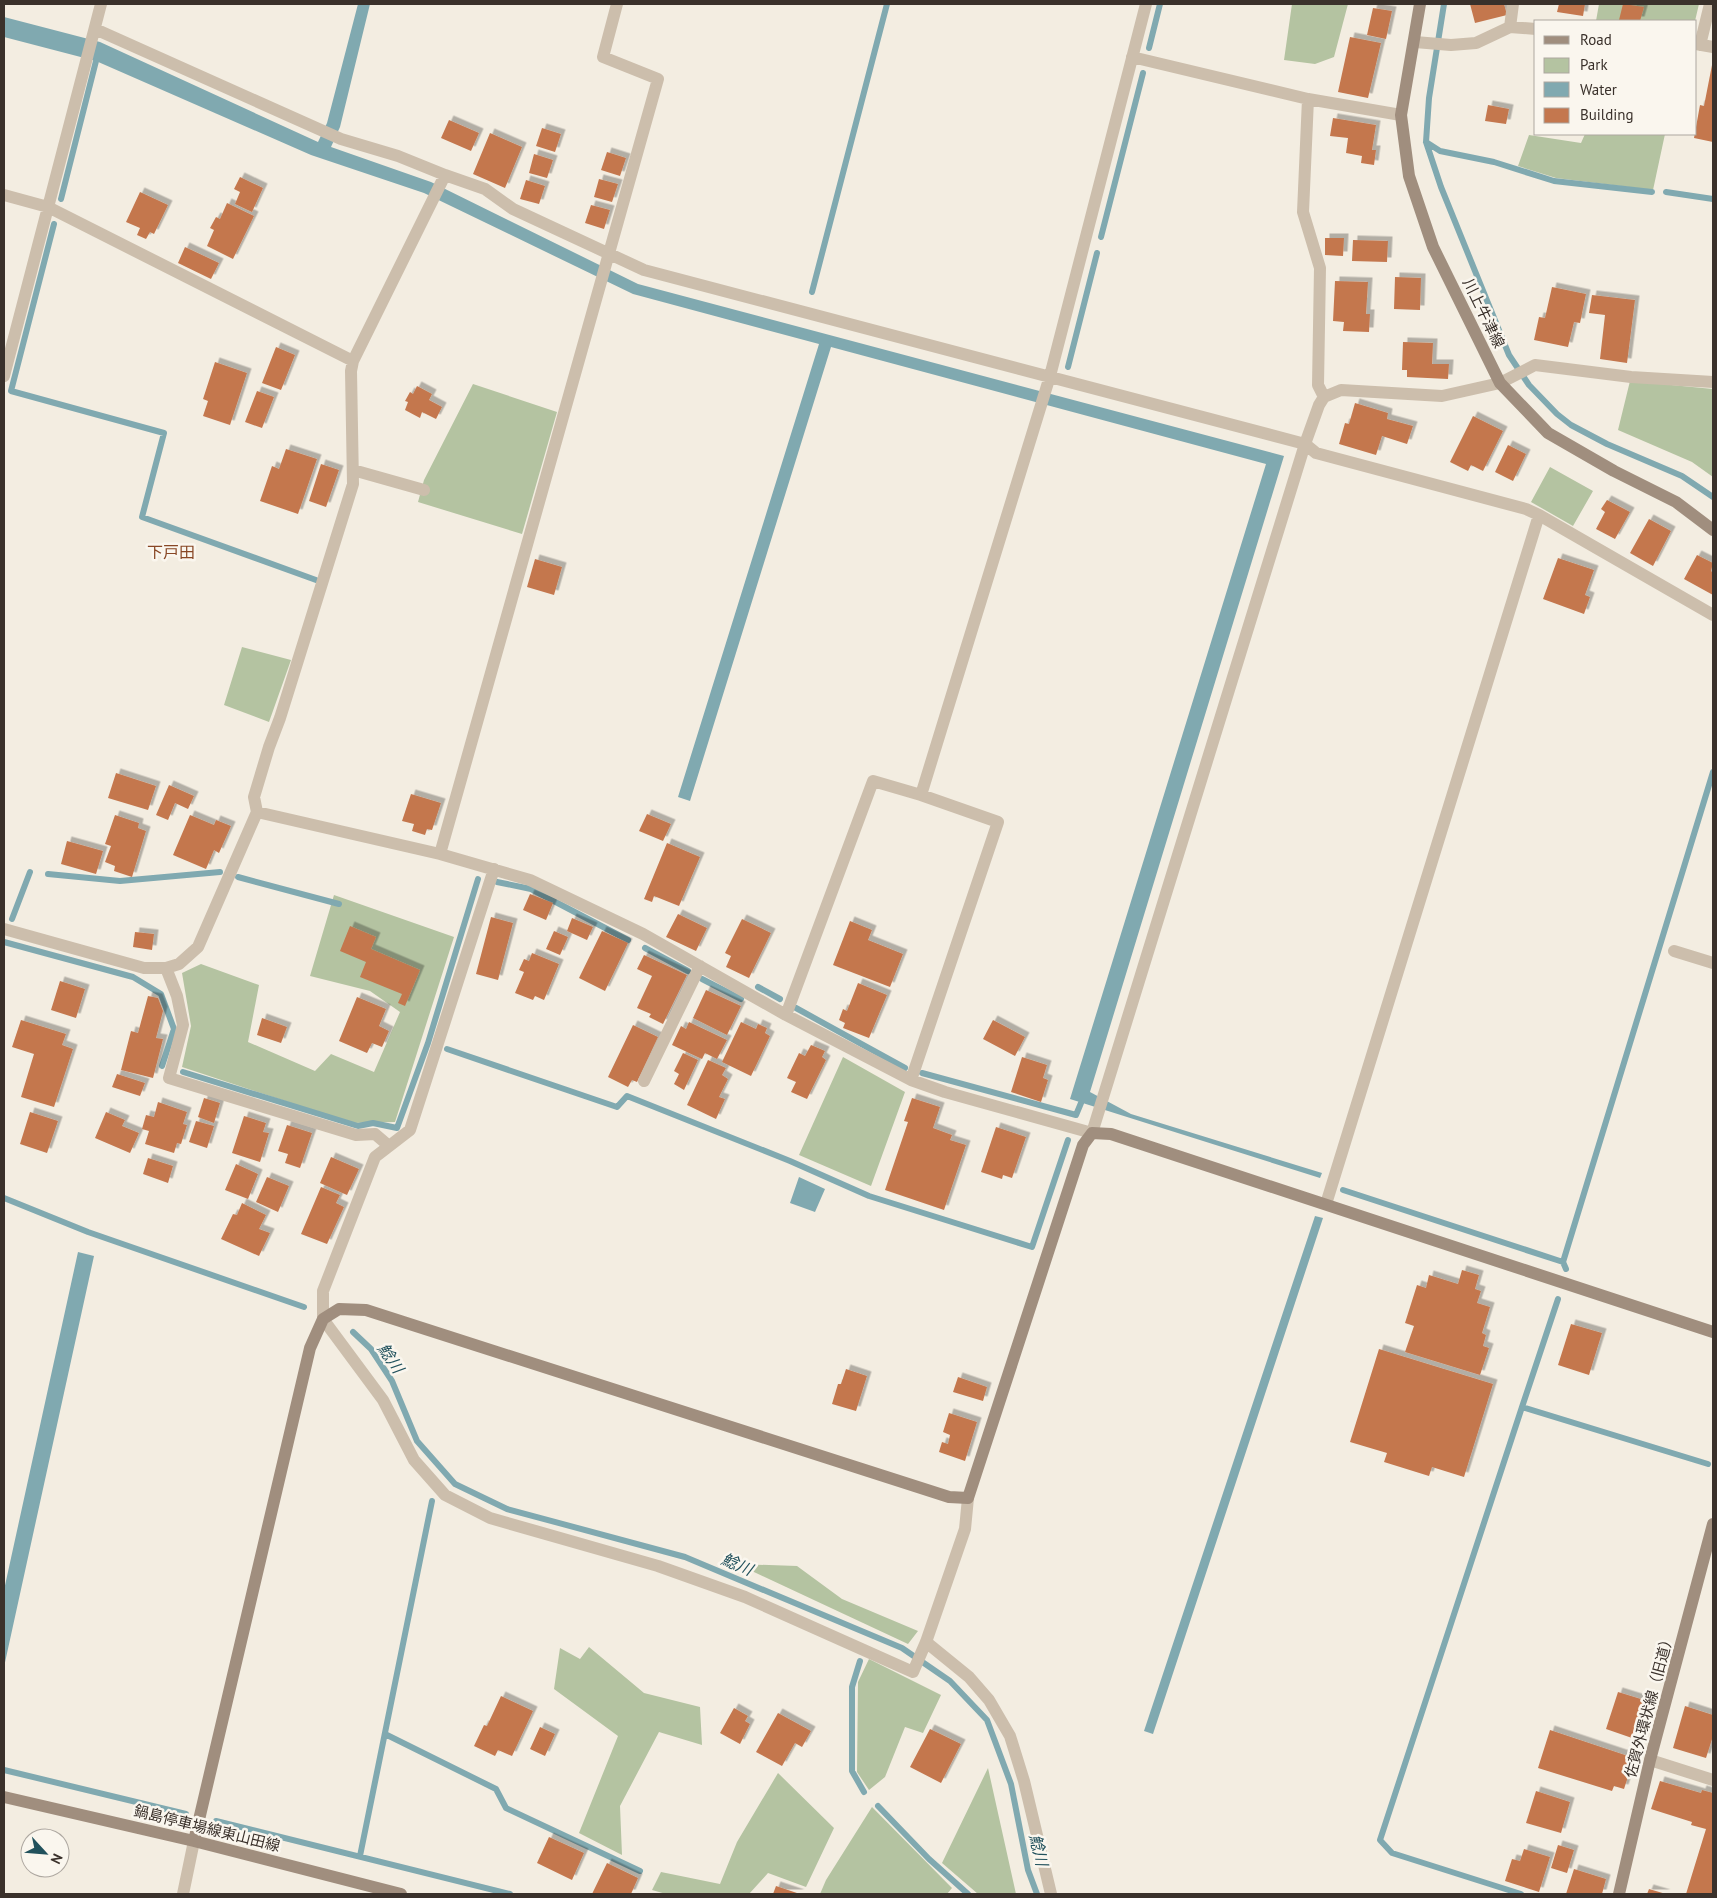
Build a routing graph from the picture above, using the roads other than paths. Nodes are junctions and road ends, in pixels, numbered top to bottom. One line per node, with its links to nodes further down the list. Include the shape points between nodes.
1 (102, 4): 9 (street)
2 (617, 4): 19 (street, via 603,57 658,80)
3 (1146, 4): 13 (street)
4 (1420, 4): 10 (street, 川上牛津線)
5 (1513, 4): 7 (street)
6 (1710, 4): 11 (street)
7 (1510, 27): 8 (street); 10 (street, via 1476,43)
8 (1534, 29)
9 (94, 32): 16 (street, via 341,139 398,156); 18 (street)
10 (1415, 42): 15 (street, 川上牛津線)
11 (1698, 44): 12 (street)
12 (1713, 46)
13 (1132, 57): 14 (street); 22 (street)
14 (1308, 99): 15 (street); 25 (street, via 1303,212 1320,268 1318,385)
15 (1401, 115): 24 (street, 川上牛津線, via 1409,176 1433,247)
16 (445, 175): 19 (street, via 485,189 513,209); 20 (street)
17 (4, 195): 18 (street)
18 (48, 207): 20 (street); 21 (street)
19 (609, 254): 22 (street, via 644,270); 34 (street)
20 (353, 361): 27 (street)
21 (4, 376)
22 (1049, 379): 26 (street); 32 (street)
23 (1713, 382): 24 (street, via 1631,377 1535,365)
24 (1500, 383): 25 (street, via 1442,396 1341,390); 30 (street, 川上牛津線, via 1548,433 1676,502)
25 (1324, 397): 26 (street)
26 (1305, 444): 29 (street, via 1316,453); 44 (street)
27 (353, 470): 28 (street); 33 (street, via 353,484 254,797)
28 (424, 490)
29 (1539, 515): 31 (street); 46 (street)
30 (1713, 530)
31 (1713, 615)
32 (921, 795): 41 (street, via 873,781); 42 (street, via 998,822)
33 (257, 812): 34 (street); 40 (street, via 198,947 179,964)
34 (440, 854): 35 (street)
35 (494, 868): 39 (street, via 539,884 643,934); 45 (street, via 410,1130)
36 (4, 929): 40 (street, via 144,968)
37 (1674, 951): 38 (street)
38 (1713, 963)
39 (700, 966): 41 (street); 43 (street)
40 (166, 968): 45 (street, via 183,1025 169,1078 356,1135 375,1134)
41 (786, 1015): 42 (street)
42 (911, 1080): 44 (street)
43 (644, 1081)
44 (1092, 1133): 46 (street, via 1111,1134); 49 (street, via 1083,1145)
45 (389, 1146): 47 (street, via 375,1157 323,1291)
46 (1326, 1204): 48 (street)
47 (323, 1319): 49 (street, via 339,1309 366,1310 950,1497); 51 (street, via 383,1400 414,1460 445,1495 490,1518 658,1566 745,1597 913,1672); 55 (street, via 310,1348)
48 (1713, 1332)
49 (968, 1498): 51 (street, via 965,1529)
50 (1713, 1524): 52 (street, 佐賀外環状線（旧道）)
51 (926, 1642): 58 (street, via 969,1677 989,1700 1010,1736)
52 (1650, 1760): 53 (street); 59 (street, 佐賀外環状線（旧道）)
53 (1713, 1780)
54 (4, 1797): 55 (street, 鍋島停車場線東山田線)
55 (194, 1841): 56 (street); 57 (street, 鍋島停車場線東山田線)
56 (183, 1894)
57 (401, 1894)
58 (1051, 1894)
59 (1619, 1894)

